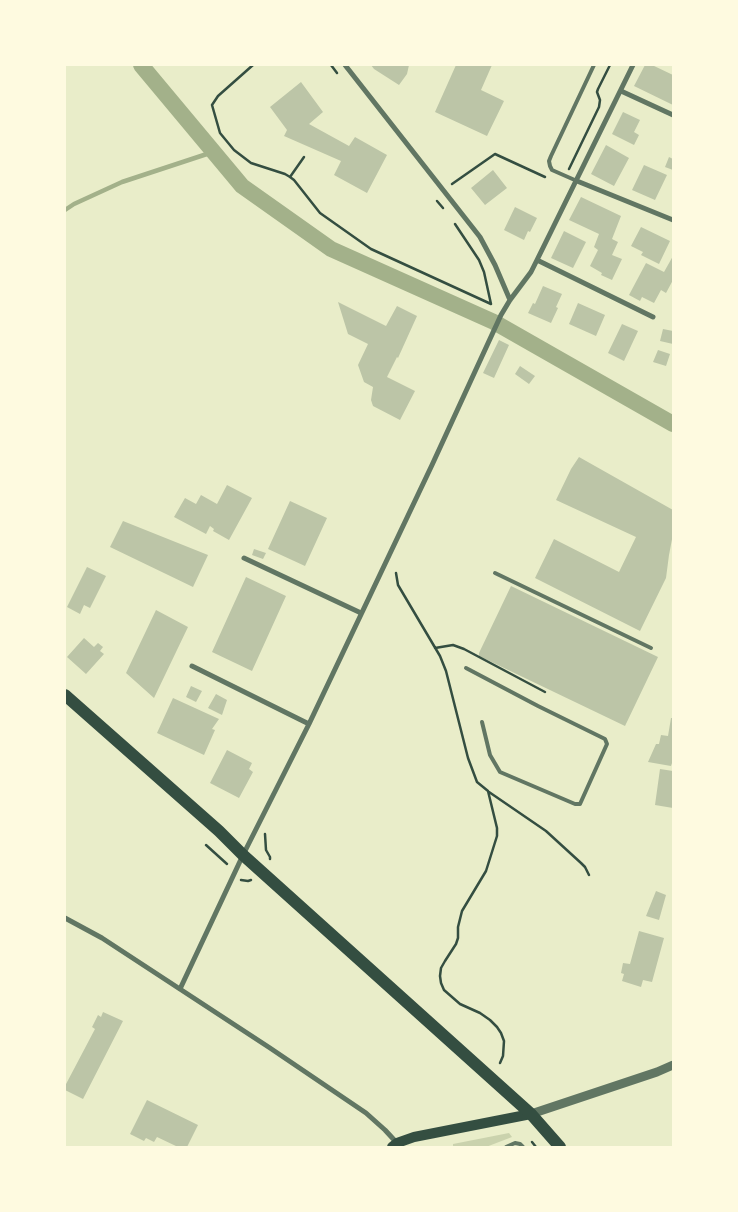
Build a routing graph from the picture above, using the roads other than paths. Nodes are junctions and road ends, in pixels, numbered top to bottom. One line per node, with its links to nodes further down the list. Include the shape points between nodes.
1 (345, 65): 9 (street, via 480,236)
2 (594, 65): 6 (lane, via 549,162 552,170)
3 (633, 65): 4 (street)
4 (621, 91): 5 (street); 6 (street)
5 (673, 115)
6 (577, 181): 7 (street); 8 (street)
7 (673, 220)
8 (537, 260): 9 (street); 10 (street)
9 (510, 300): 13 (street)
10 (654, 317)
11 (244, 558): 13 (street)
12 (495, 573): 14 (lane)
13 (361, 612): 19 (street)
14 (651, 648)
15 (192, 666): 19 (street)
16 (466, 668): 18 (lane, via 605,739 607,744 580,804 500,772 490,756)
17 (65, 695): 20 (main road)
18 (482, 722)
19 (309, 724): 20 (street)
20 (243, 855): 22 (street); 24 (main road)
21 (65, 918): 22 (street)
22 (180, 989): 25 (street, via 366,1113 385,1130)
23 (673, 1065): 24 (street)
24 (531, 1114): 25 (main road, via 414,1137); 28 (main road)
25 (395, 1145)
26 (506, 1147): 27 (lane, via 515,1143)
27 (523, 1147)
28 (560, 1147)

